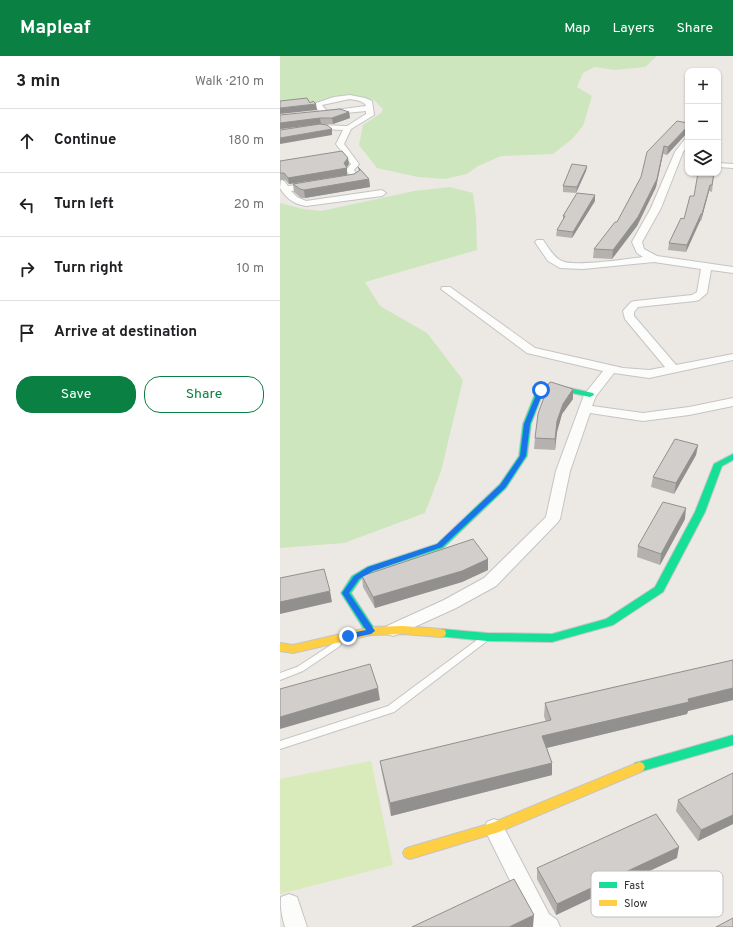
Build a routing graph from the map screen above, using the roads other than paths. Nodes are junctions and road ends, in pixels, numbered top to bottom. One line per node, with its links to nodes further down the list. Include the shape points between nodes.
1 (369, 108): 1 (street, via 369,103 364,99 352,96 317,104 321,113); 2 (street, via 370,115)
2 (348, 128): 3 (street, via 320,127); 7 (street, via 340,144 355,164 350,170 356,178)
3 (280, 133)
4 (685, 145): 12 (street, via 679,152 678,162 637,242 640,251)
5 (721, 165): 6 (street)
6 (733, 166)
7 (332, 181)
8 (316, 184): 9 (street)
9 (283, 186): 10 (street, via 294,202 301,204)
10 (382, 193)
11 (540, 242): 12 (street, via 552,259 560,265 583,266)
12 (654, 259): 13 (street)
13 (706, 267): 14 (street); 17 (street, via 702,293 695,298 635,304 628,311 629,317)
14 (733, 270)
15 (446, 289): 17 (street, via 531,351 623,372 649,374)
16 (733, 357): 17 (street)
17 (673, 369)
18 (608, 373): 19 (street)
19 (590, 395): 21 (street); 24 (street, via 550,386 541,390 527,424 523,456 503,486 440,546 370,569 356,578 346,593)
20 (733, 402): 21 (street, via 689,412 643,417)
21 (586, 409): 23 (street, via 563,471 553,519 490,582)
22 (733, 457): 26 (street, via 718,464 700,512 659,589 609,622 552,638)
23 (393, 630): 24 (street); 26 (street)
24 (371, 631): 25 (street)
25 (348, 636): 27 (street, via 293,649); 28 (lane, via 300,669)
26 (487, 637): 30 (lane, via 391,710)
27 (280, 647)
28 (280, 677)
29 (733, 740): 31 (street, via 641,766)
30 (280, 745)
31 (494, 828): 32 (street); 35 (street, via 541,921)
32 (410, 853)
33 (289, 904): 34 (street)
34 (296, 927)
35 (548, 927)

